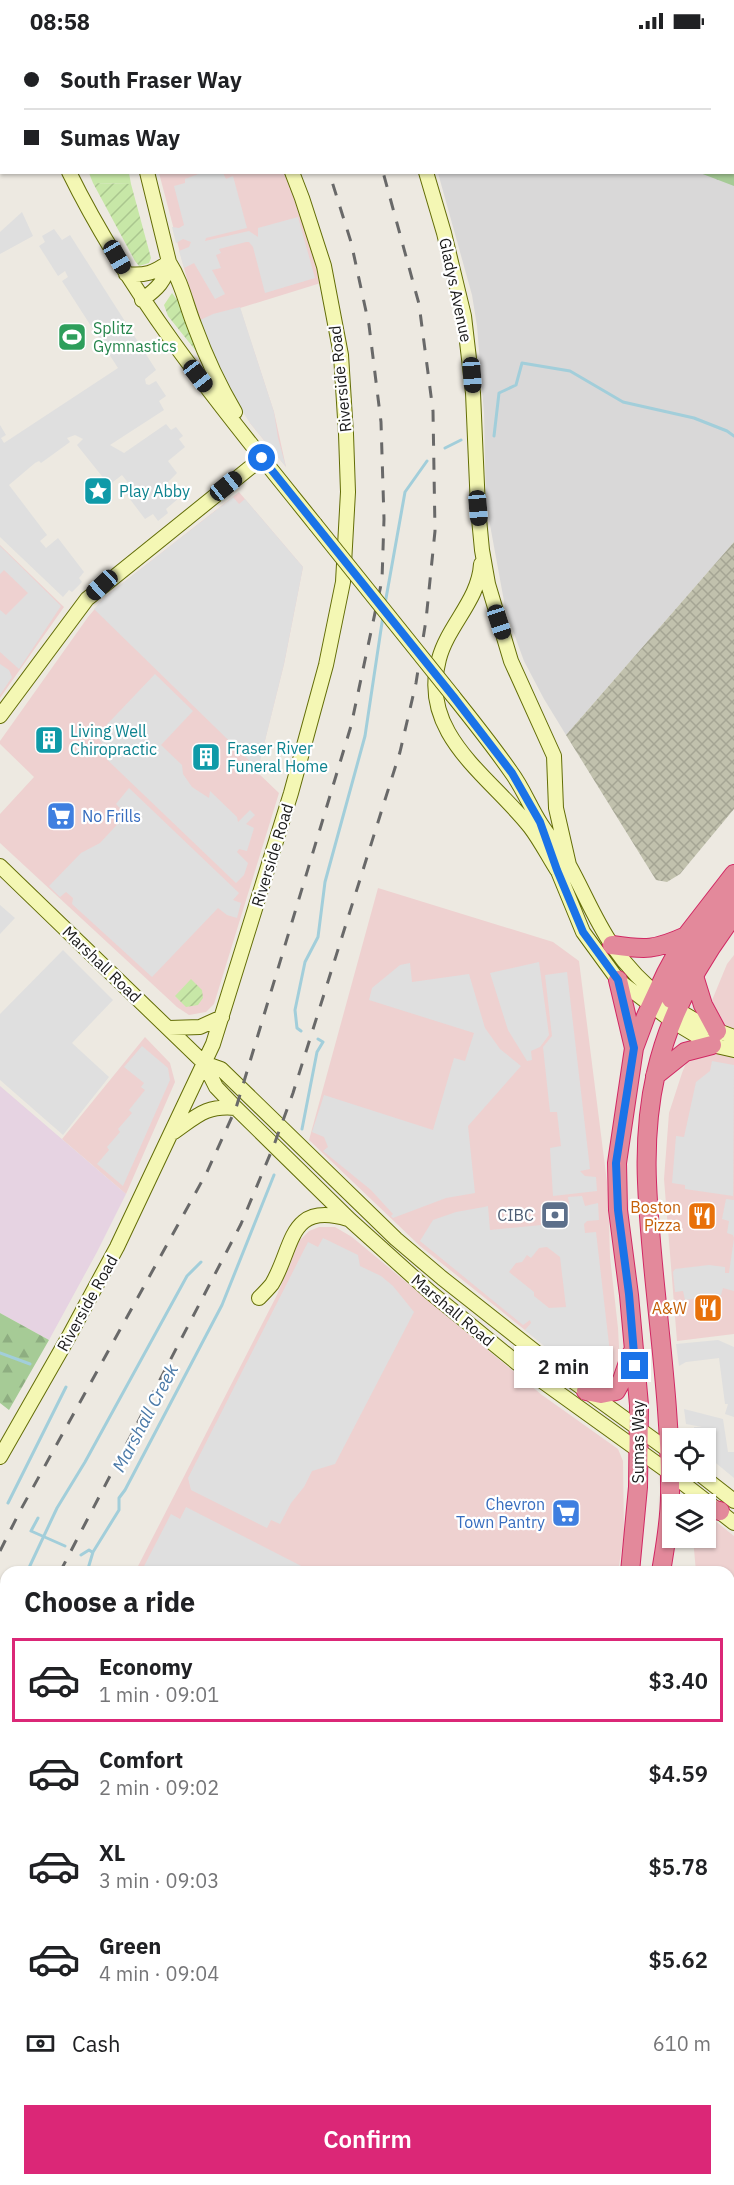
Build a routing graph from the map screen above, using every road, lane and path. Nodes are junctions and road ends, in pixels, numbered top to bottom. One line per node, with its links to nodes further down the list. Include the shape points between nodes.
1 (70, 174): 6 (main road)
2 (147, 174): 5 (main road)
3 (293, 174): 23 (main road, Riverside Road, via 324,266 341,355 348,492 343,582 326,665 291,793)
4 (427, 174): 9 (main road, Gladys Avenue, via 456,277 470,356)
5 (169, 262): 6 (main road, via 146,275); 7 (main road, via 162,284); 8 (main road, via 179,277 215,377)
6 (126, 274): 7 (main road)
7 (142, 300): 8 (main road)
8 (262, 458): 12 (main road, via 87,599); 14 (main road, bridge, via 512,773)
9 (482, 550): 10 (main road, Gladys Avenue); 11 (main road, via 481,573)
10 (493, 603): 11 (main road); 14 (main road, Gladys Avenue, via 512,661 554,756)
11 (463, 613): 14 (main road, via 438,660 435,691 441,721 452,742)
12 (0, 717)
13 (0, 866): 24 (main road, Marshall Road)
14 (563, 868): 19 (main road); 21 (main road, via 583,932)
15 (734, 874): 18 (highway, Sumas Way)
16 (734, 895): 22 (highway, via 681,973)
17 (734, 915): 20 (highway, Sumas Way)
18 (686, 936): 19 (highway, via 650,949); 22 (highway, Sumas Way)
19 (612, 945): 22 (main road)
20 (694, 976): 22 (highway, Sumas Way); 25 (highway, via 703,1005)
21 (618, 980): 22 (main road); 26 (highway)
22 (665, 1007): 25 (main road); 26 (highway, Sumas Way); 29 (highway, Sumas Way)
23 (222, 1017): 24 (main road, via 200,1027); 28 (main road, Riverside Road)
24 (169, 1028): 28 (main road, Marshall Road)
25 (721, 1038): 27 (main road); 29 (highway, via 685,1052)
26 (634, 1048): 34 (highway, Sumas Way, via 616,1163)
27 (734, 1050)
28 (204, 1063): 30 (main road, Marshall Road, via 216,1087); 31 (main road, Riverside Road); 35 (main road, Marshall Road, via 221,1069 396,1239)
29 (655, 1076): 36 (highway, Sumas Way, via 646,1135 645,1185)
30 (236, 1108): 31 (main road, via 208,1109); 32 (main road, Marshall Road)
31 (172, 1133): 40 (main road, Riverside Road, via 111,1257)
32 (350, 1220): 33 (main road, via 317,1215 299,1227 291,1236 272,1284); 39 (main road, Marshall Road, via 430,1292)
33 (260, 1298)
34 (633, 1346): 35 (highway, via 616,1391); 37 (highway, Sumas Way)
35 (586, 1391): 37 (main road, Marshall Road)
36 (669, 1428)
37 (638, 1429): 38 (main road, Marshall Road); 39 (highway, Sumas Way)
38 (662, 1446)
39 (638, 1450): 41 (main road, Marshall Road); 46 (highway, Sumas Way)
40 (0, 1457)
41 (662, 1467)
42 (683, 1482): 44 (main road, Marshall Road)
43 (704, 1482): 44 (main road, Marshall Road)
44 (723, 1511)
45 (667, 1548): 47 (highway, Sumas Way)
46 (631, 1566)
47 (662, 1566)

